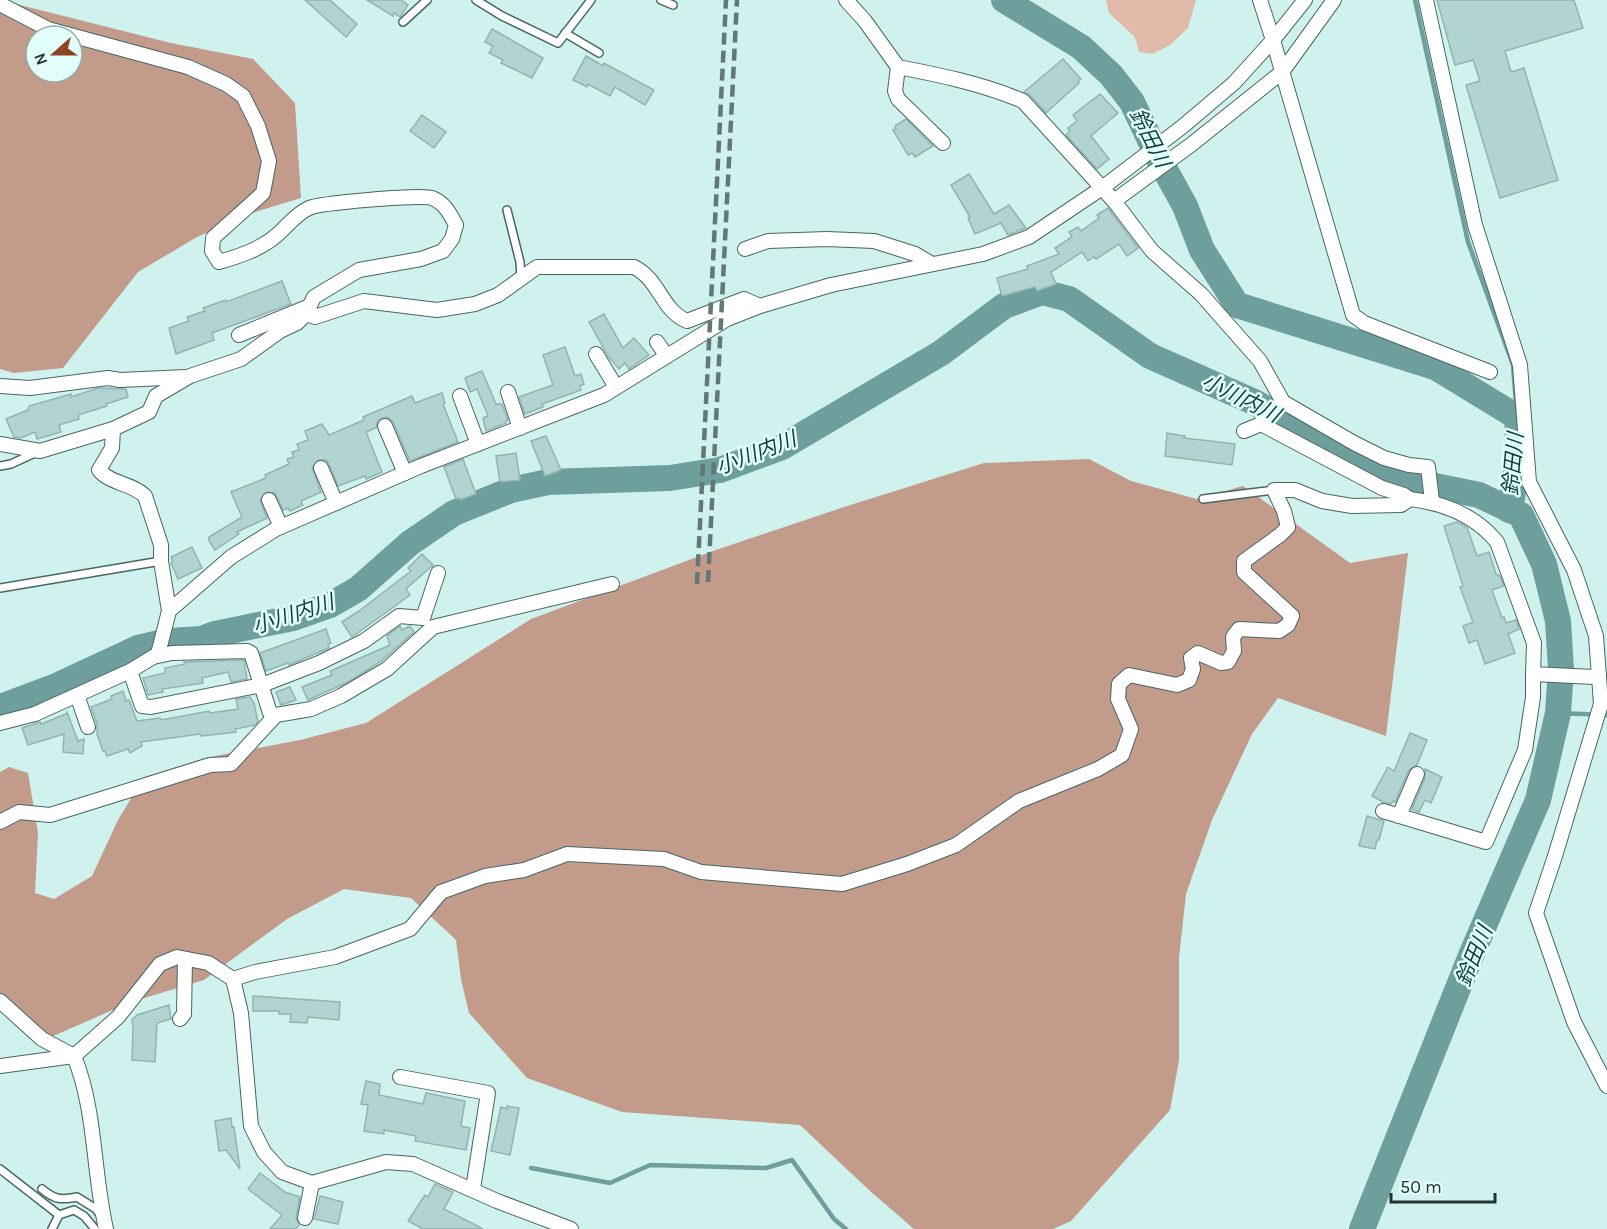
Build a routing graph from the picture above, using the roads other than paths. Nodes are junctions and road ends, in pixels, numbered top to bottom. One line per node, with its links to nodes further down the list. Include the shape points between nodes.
1 (428, 0): 14 (lane)
2 (476, 0): 15 (lane, via 558,43)
3 (591, 0): 15 (lane)
4 (661, 0): 12 (lane)
5 (846, 0): 18 (street)
6 (1260, 0): 16 (street)
7 (1305, 0): 16 (street)
8 (1325, 0): 13 (street)
9 (1334, 0): 13 (street)
10 (1426, 0): 67 (street, via 1475,225 1520,365 1529,482 1574,570 1596,636)
11 (0, 4): 28 (street, via 48,29 188,67 243,96 269,161 263,193 213,238 212,251 219,262 260,247 310,207 342,201 431,197 446,207 456,225 443,251 420,260 359,270 314,297)
12 (673, 5)
13 (1321, 18): 19 (street)
14 (402, 22)
15 (566, 33): 17 (lane)
16 (1273, 40): 19 (street); 21 (street, via 1234,83)
17 (599, 52)
18 (898, 67): 20 (street, via 898,99); 21 (street, via 946,76 1023,101)
19 (1282, 72): 22 (street); 33 (street, via 1353,315 1364,323)
20 (943, 143)
21 (1101, 188): 22 (street); 25 (street, via 1029,237 983,254)
22 (1114, 201): 39 (street, via 1152,251 1201,294 1260,361)
23 (507, 210): 26 (lane)
24 (745, 249): 25 (street, via 768,241 874,241 915,254)
25 (932, 264): 27 (street, via 831,285)
26 (521, 278): 27 (street, via 537,267 634,267 644,272 675,316 687,321 744,299); 28 (street, via 498,295 475,304 437,310 364,301 315,317)
27 (760, 306): 32 (street, via 727,319)
28 (308, 310): 29 (street); 34 (street, via 297,324 280,331 241,359)
29 (239, 336)
30 (657, 342): 32 (street)
31 (596, 354): 36 (street)
32 (666, 355): 36 (street)
33 (1490, 372)
34 (190, 376): 35 (street, via 108,378 30,388); 43 (street, via 156,396 148,412)
35 (0, 386)
36 (616, 387): 42 (street)
37 (508, 392): 42 (street)
38 (460, 396): 46 (street)
39 (1282, 404): 40 (street); 55 (street, via 1384,458 1428,468)
40 (1261, 424): 44 (street); 52 (street)
41 (385, 426): 50 (street)
42 (520, 428): 46 (street)
43 (113, 429): 47 (street); 58 (street, via 112,448 99,470 105,477 145,496 161,545)
44 (1244, 430)
45 (0, 444): 47 (street)
46 (478, 444): 50 (street)
47 (40, 451): 48 (lane)
48 (0, 466)
49 (321, 468): 56 (street)
50 (405, 473): 56 (street)
51 (1274, 490): 52 (street, via 1294,490 1322,501 1352,506 1401,505); 54 (lane); 78 (street, via 1288,527 1244,561 1244,572 1292,616 1288,625 1279,631 1239,629 1233,637 1234,651 1228,662 1198,653 1191,658 1190,680 1177,685 1129,675 1119,684 1118,699 1131,729 1122,755 1098,769 1018,801 956,845 842,884 701,872 664,859 567,854 441,892 410,929 335,957)
52 (1410, 499): 55 (street)
53 (268, 500): 57 (street)
54 (1203, 500)
55 (1432, 501): 66 (street, via 1486,528 1497,542 1534,643)
56 (336, 503): 57 (street)
57 (281, 527): 62 (street, via 231,557)
58 (161, 561): 61 (lane); 62 (street)
59 (438, 573): 63 (street)
60 (612, 584): 63 (street)
61 (0, 588)
62 (168, 615): 64 (street)
63 (428, 622): 68 (street, via 399,615 364,641); 70 (street, via 387,669 311,710)
64 (155, 655): 65 (street); 68 (street, via 247,651)
65 (129, 671): 68 (street, via 142,706 151,707); 69 (street)
66 (1535, 675): 67 (street); 75 (street, via 1525,750 1486,842)
67 (1597, 676): 84 (street, via 1600,706 1536,913 1574,1022)
68 (262, 685): 70 (street, via 270,713)
69 (77, 695): 71 (street, via 35,714); 72 (street)
70 (276, 715): 76 (street, via 231,764 210,765 50,815 19,812)
71 (0, 723)
72 (88, 727)
73 (1417, 774): 75 (street)
74 (1383, 811): 75 (street)
75 (1399, 816)
76 (0, 822)
77 (185, 959): 78 (street, via 208,963); 80 (street, via 184,1014); 81 (street, via 177,957 160,964 118,1017)
78 (233, 979): 86 (street, via 241,1012 251,1126 264,1152 282,1172)
79 (0, 1001): 81 (street, via 42,1039)
80 (180, 1019)
81 (74, 1056): 82 (street); 91 (street, via 88,1112)
82 (0, 1066)
83 (400, 1077): 88 (street, via 488,1093)
84 (1607, 1086)
85 (0, 1169): 89 (lane)
86 (312, 1183): 88 (street, via 386,1162 413,1164); 90 (street)
87 (42, 1189): 91 (lane, via 61,1200 77,1197 96,1209)
88 (473, 1190): 93 (street)
89 (59, 1215): 91 (lane, via 74,1210); 92 (lane)
90 (305, 1218)
91 (101, 1225)
92 (52, 1229)
93 (571, 1229)

